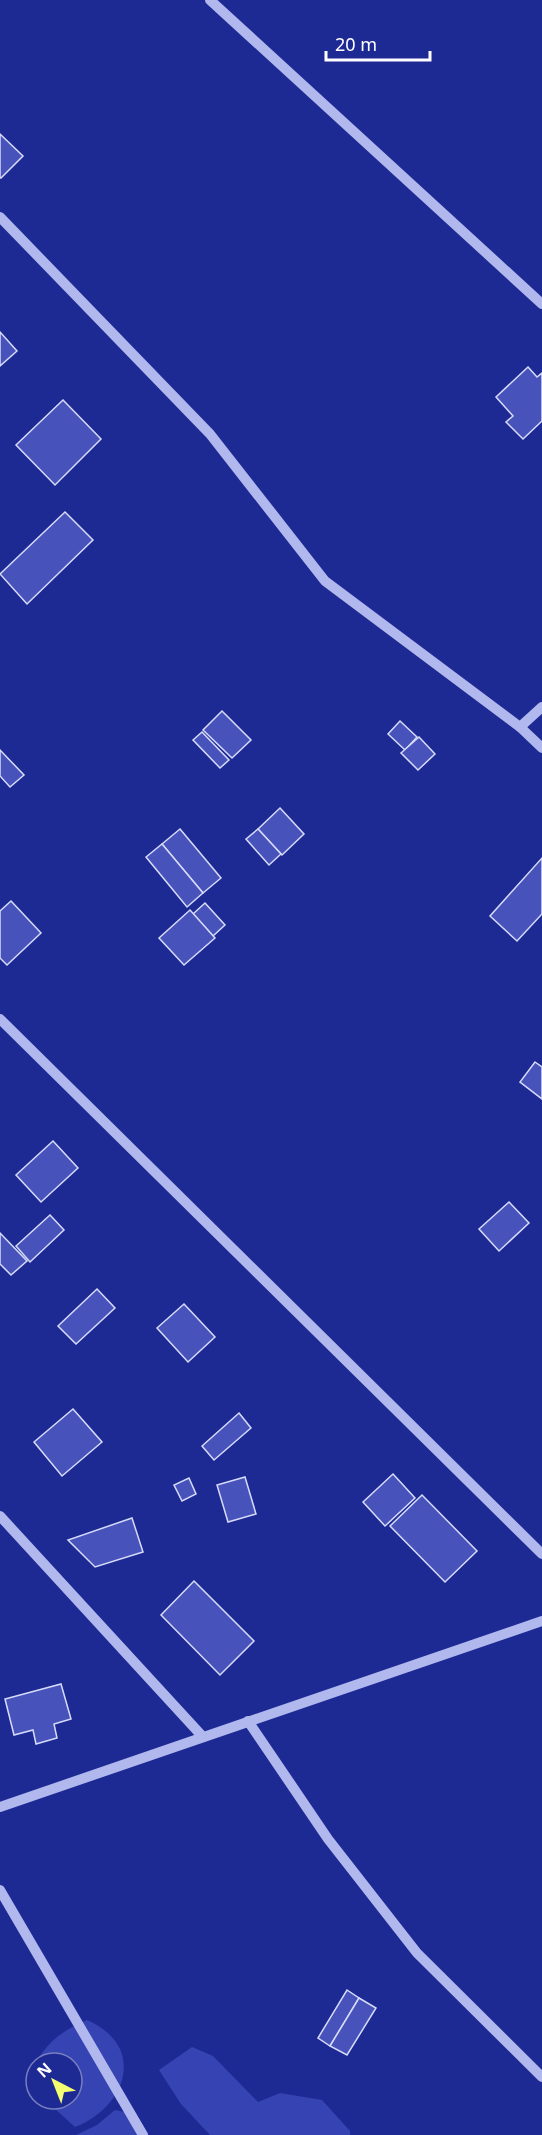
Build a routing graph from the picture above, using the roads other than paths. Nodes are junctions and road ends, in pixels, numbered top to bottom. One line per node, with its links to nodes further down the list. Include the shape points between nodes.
1 (210, 0): 3 (street)
2 (0, 217): 5 (street, via 210,434 325,581)
3 (542, 304)
4 (542, 707): 5 (street)
5 (520, 727): 6 (street)
6 (542, 748)
7 (2, 1026): 9 (street)
8 (0, 1516): 12 (street)
9 (542, 1554)
10 (542, 1621): 11 (street)
11 (248, 1721): 12 (street); 15 (street, via 328,1839 417,1953)
12 (203, 1737): 13 (street)
13 (0, 1807)
14 (0, 1890): 16 (street)
15 (542, 2077)
16 (143, 2135)

